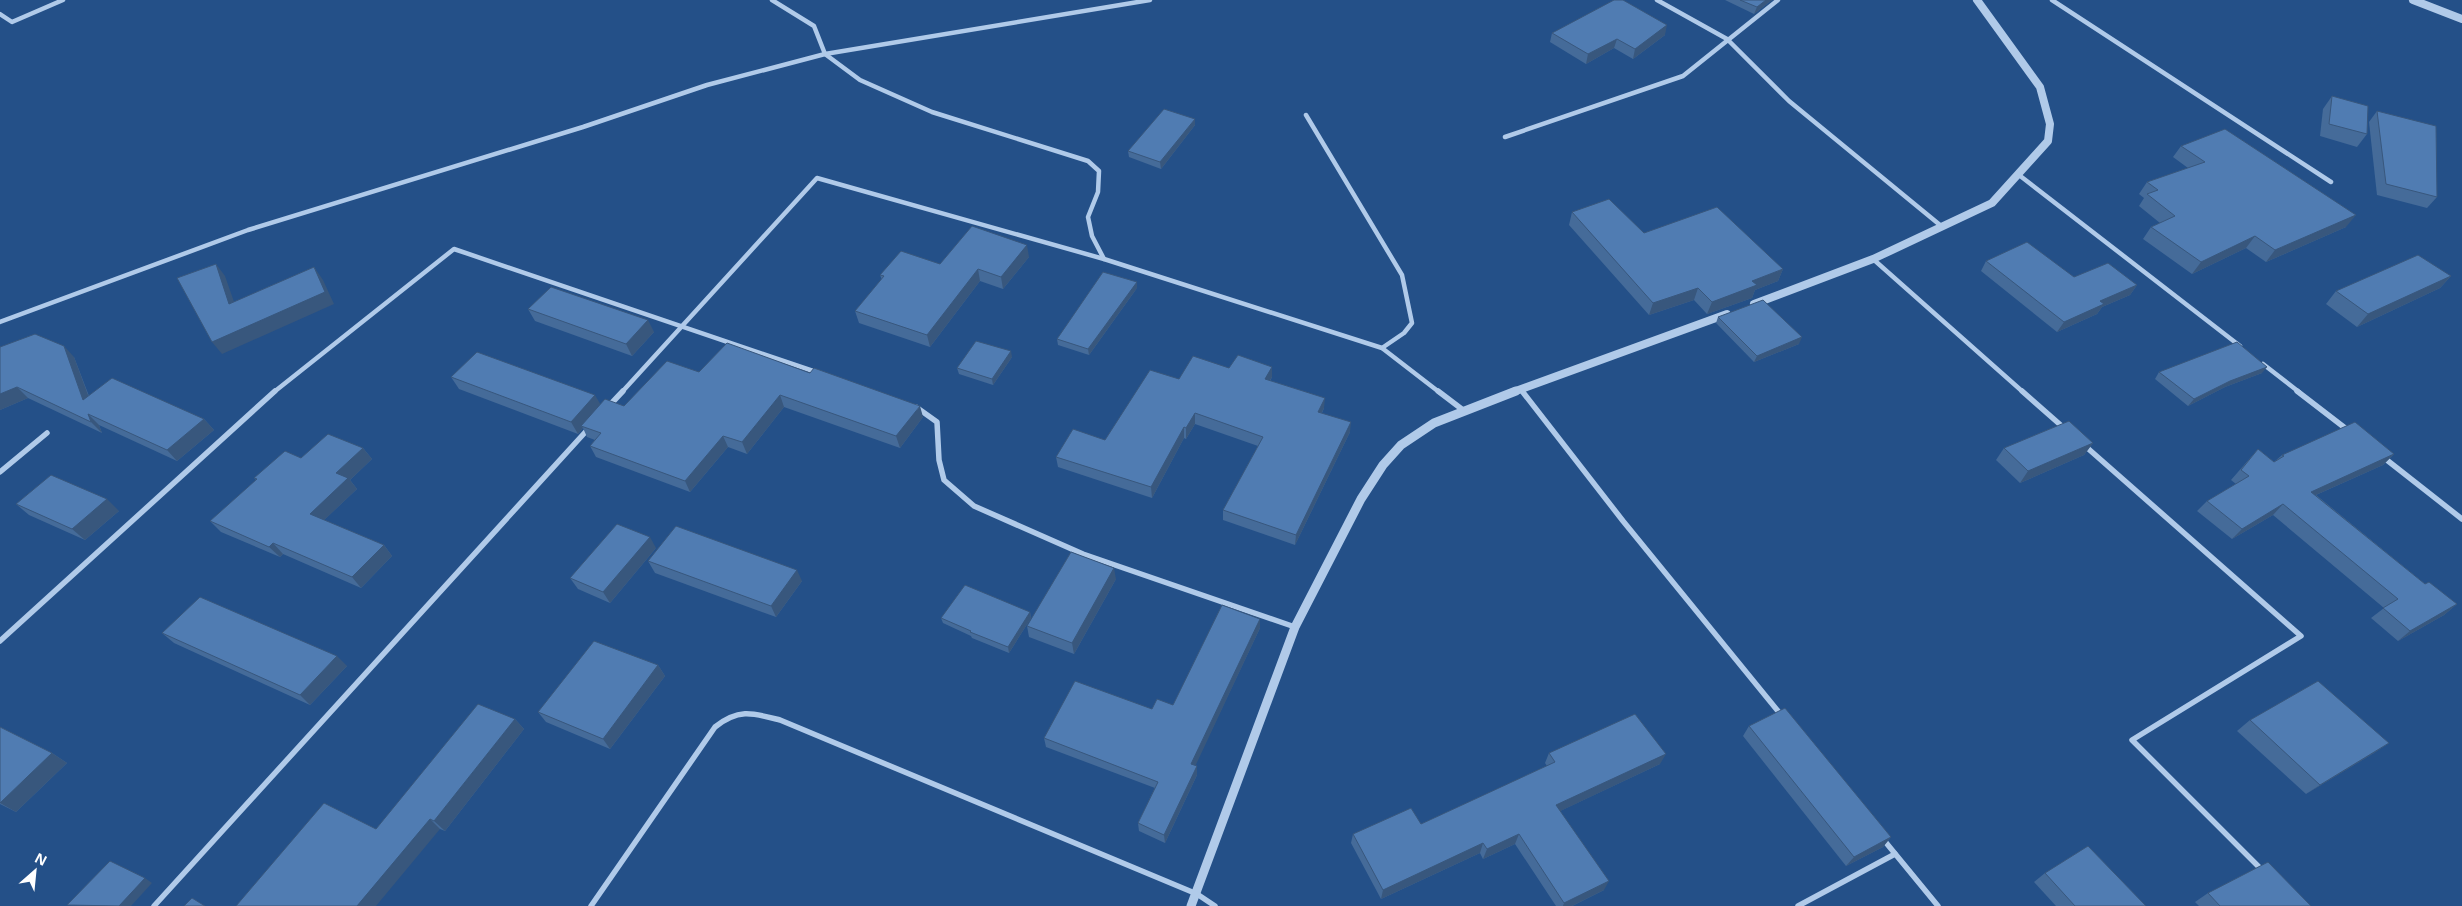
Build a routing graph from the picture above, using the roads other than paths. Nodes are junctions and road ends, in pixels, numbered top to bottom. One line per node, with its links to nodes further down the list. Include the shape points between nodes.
1 (63, 0): 9 (street, via 12,22)
2 (772, 0): 12 (street, via 814,26)
3 (1150, 0): 12 (street)
4 (1657, 0): 11 (street)
5 (1778, 0): 11 (street)
6 (1976, 0): 15 (street, via 2040,87 2050,124 2048,141)
7 (2052, 0): 16 (street)
8 (2413, 0): 10 (street)
9 (0, 14)
10 (2462, 19)
11 (1727, 39): 14 (street, via 1683,76); 17 (street, via 1789,101)
12 (825, 54): 18 (street, via 860,80 932,112 1088,161 1099,171 1098,192 1088,217 1092,236); 20 (street, via 707,85 583,127 248,230)
13 (1306, 115): 22 (street, via 1402,275 1412,323 1404,333)
14 (1505, 137)
15 (2019, 175): 17 (street, via 1992,203); 23 (street)
16 (2331, 182)
17 (1940, 225): 19 (street)
18 (1104, 259): 21 (street, via 817,178); 22 (street)
19 (1873, 259): 26 (street); 33 (street)
20 (0, 322)
21 (683, 324): 25 (street); 29 (street); 39 (street, via 454,249 287,380)
22 (1382, 348): 28 (street)
23 (2245, 350)
24 (2260, 362): 32 (street)
25 (828, 376)
26 (1521, 389): 28 (street); 40 (street)
27 (910, 405): 38 (street, via 937,422 938,460 944,480 974,506 1083,554)
28 (1463, 410): 38 (street, via 1434,423 1401,445 1383,465 1361,499)
29 (603, 413)
30 (596, 420): 45 (street)
31 (47, 433): 36 (street)
32 (2353, 434)
33 (2072, 435)
34 (2080, 441): 43 (street, via 2301,636 2132,740)
35 (2377, 452): 37 (street)
36 (0, 472)
37 (2462, 519)
38 (1294, 627): 44 (street)
39 (0, 641)
40 (1790, 725)
41 (1877, 831): 42 (street)
42 (1895, 854): 49 (street); 50 (street)
43 (2270, 878)
44 (1197, 894): 46 (street, via 780,720 747,712 726,718 699,748); 47 (street); 48 (street)
45 (154, 906)
46 (590, 906)
47 (1191, 906)
48 (1215, 906)
49 (1798, 906)
50 (1938, 906)

